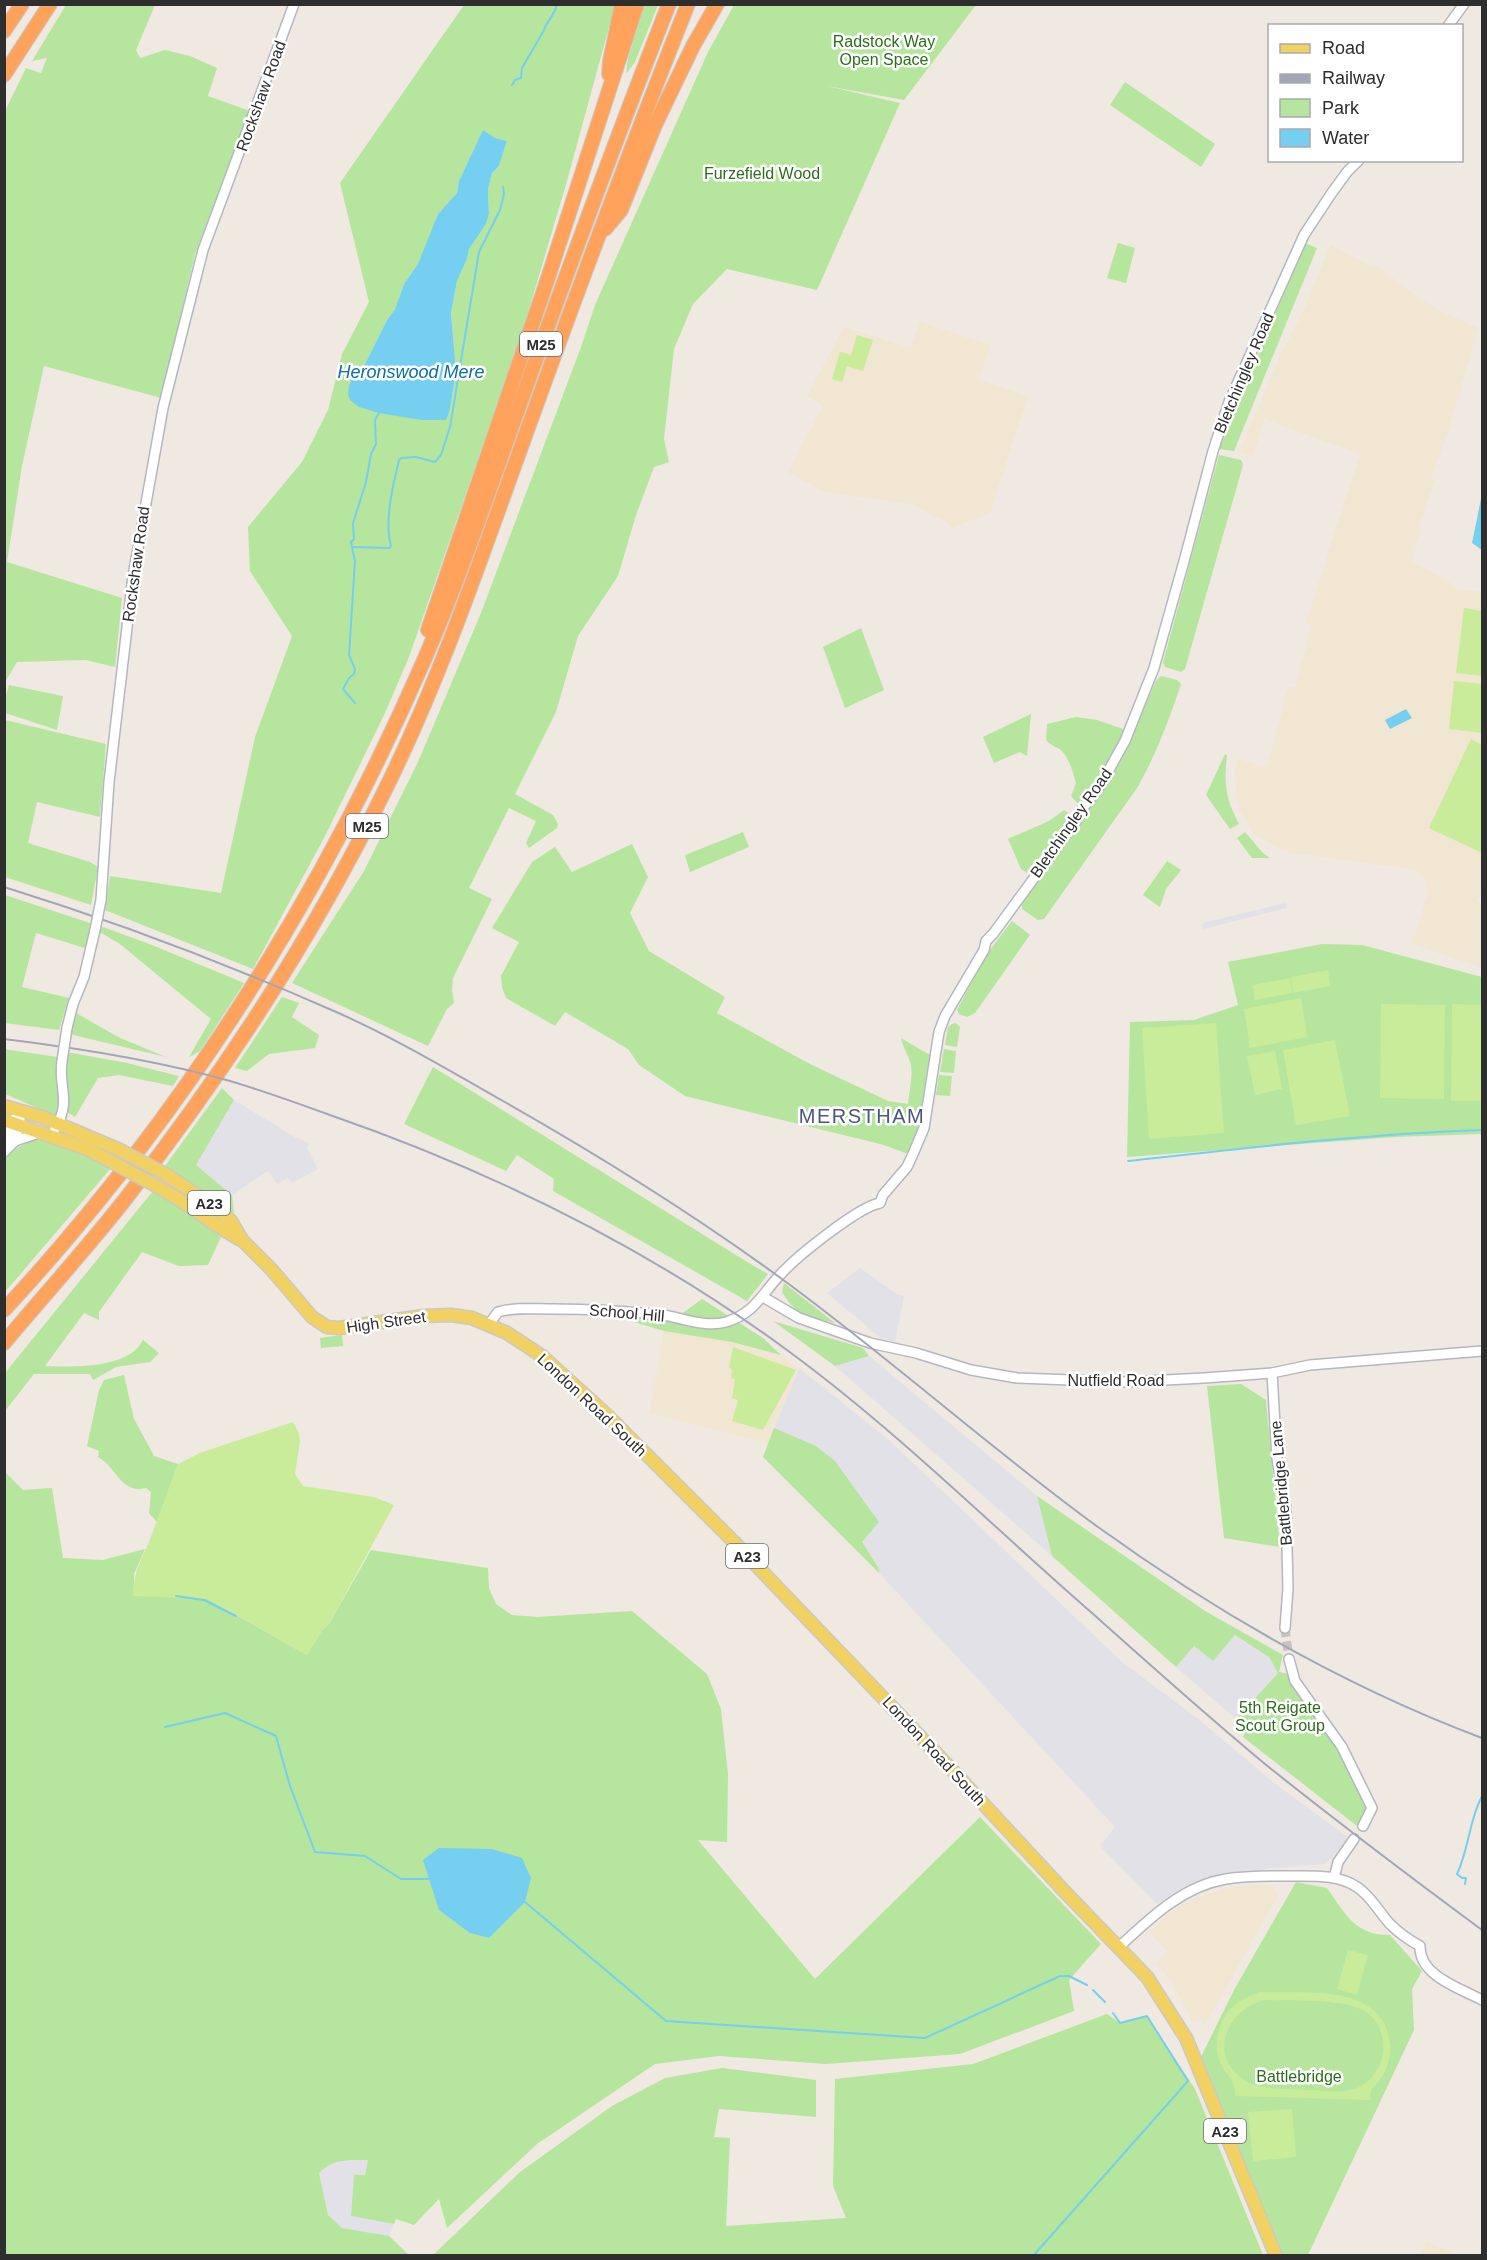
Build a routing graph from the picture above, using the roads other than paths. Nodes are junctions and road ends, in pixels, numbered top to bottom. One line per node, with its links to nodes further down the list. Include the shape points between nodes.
1 (22, 4): 11 (highway)
2 (50, 4): 12 (highway)
3 (294, 4): 20 (street, Rockshaw Road, bridge, via 203,250 163,408 132,586 109,782 101,900 84,977 67,1028 61,1071 65,1097)
4 (622, 4): 13 (highway, via 610,61)
5 (637, 4): 13 (highway)
6 (669, 4): 16 (highway, M25, via 457,580)
7 (688, 4): 15 (highway, M25)
8 (717, 4): 15 (highway, via 660,115 621,210)
9 (1464, 4): 10 (street)
10 (1449, 24)
11 (4, 31)
12 (4, 75)
13 (608, 94): 16 (highway, via 425,637)
14 (1357, 162): 25 (street, Bletchingley Road, via 1304,235 1229,402 1164,637 1125,741 1078,818 986,941 945,1016 924,1128 907,1167 880,1203 854,1216 804,1252 777,1277)
15 (598, 237): 28 (highway, M25, via 433,683 400,760 348,863 261,1010 184,1121 125,1199)
16 (414, 684): 26 (highway, M25, via 334,847 234,1016 121,1175 76,1232)
17 (4, 1106): 18 (main road, A23)
18 (20, 1111): 19 (street); 20 (main road, A23)
19 (12, 1123): 21 (main road, A23); 22 (street); 23 (street)
20 (58, 1124): 21 (street, Rockshaw Road); 24 (main road, A23, bridge, via 167,1175 215,1207 231,1221)
21 (45, 1135): 22 (street); 24 (main road, A23, bridge, via 87,1149 158,1186)
22 (15, 1141): 23 (street)
23 (4, 1150)
24 (242, 1240): 27 (main road, High Street / A23, via 312,1317 327,1327 451,1315)
25 (763, 1297): 27 (street, School Hill, via 749,1311 714,1324 662,1315 526,1308 498,1312); 30 (street, Nutfield Road, via 799,1318 870,1343 1000,1376 1127,1382)
26 (4, 1310)
27 (489, 1324): 36 (main road, London Road South / A23, via 548,1361 608,1416 734,1542)
28 (4, 1343)
29 (1482, 1351): 30 (street, Nutfield Road, via 1310,1365)
30 (1272, 1373): 31 (street, Battlebridge Lane, via 1277,1459 1286,1509)
31 (1285, 1628)
32 (1289, 1659): 33 (street, via 1294,1681 1342,1747 1372,1808)
33 (1363, 1826)
34 (1354, 1839): 35 (street, via 1338,1862)
35 (1334, 1878): 36 (street, via 1253,1876 1206,1884 1161,1909); 37 (street, via 1359,1888 1391,1925 1420,1946 1422,1959 1435,1975)
36 (1119, 1947): 38 (main road, London Road South / A23, via 1158,1990 1186,2038)
37 (1482, 2000)
38 (1276, 2256)

